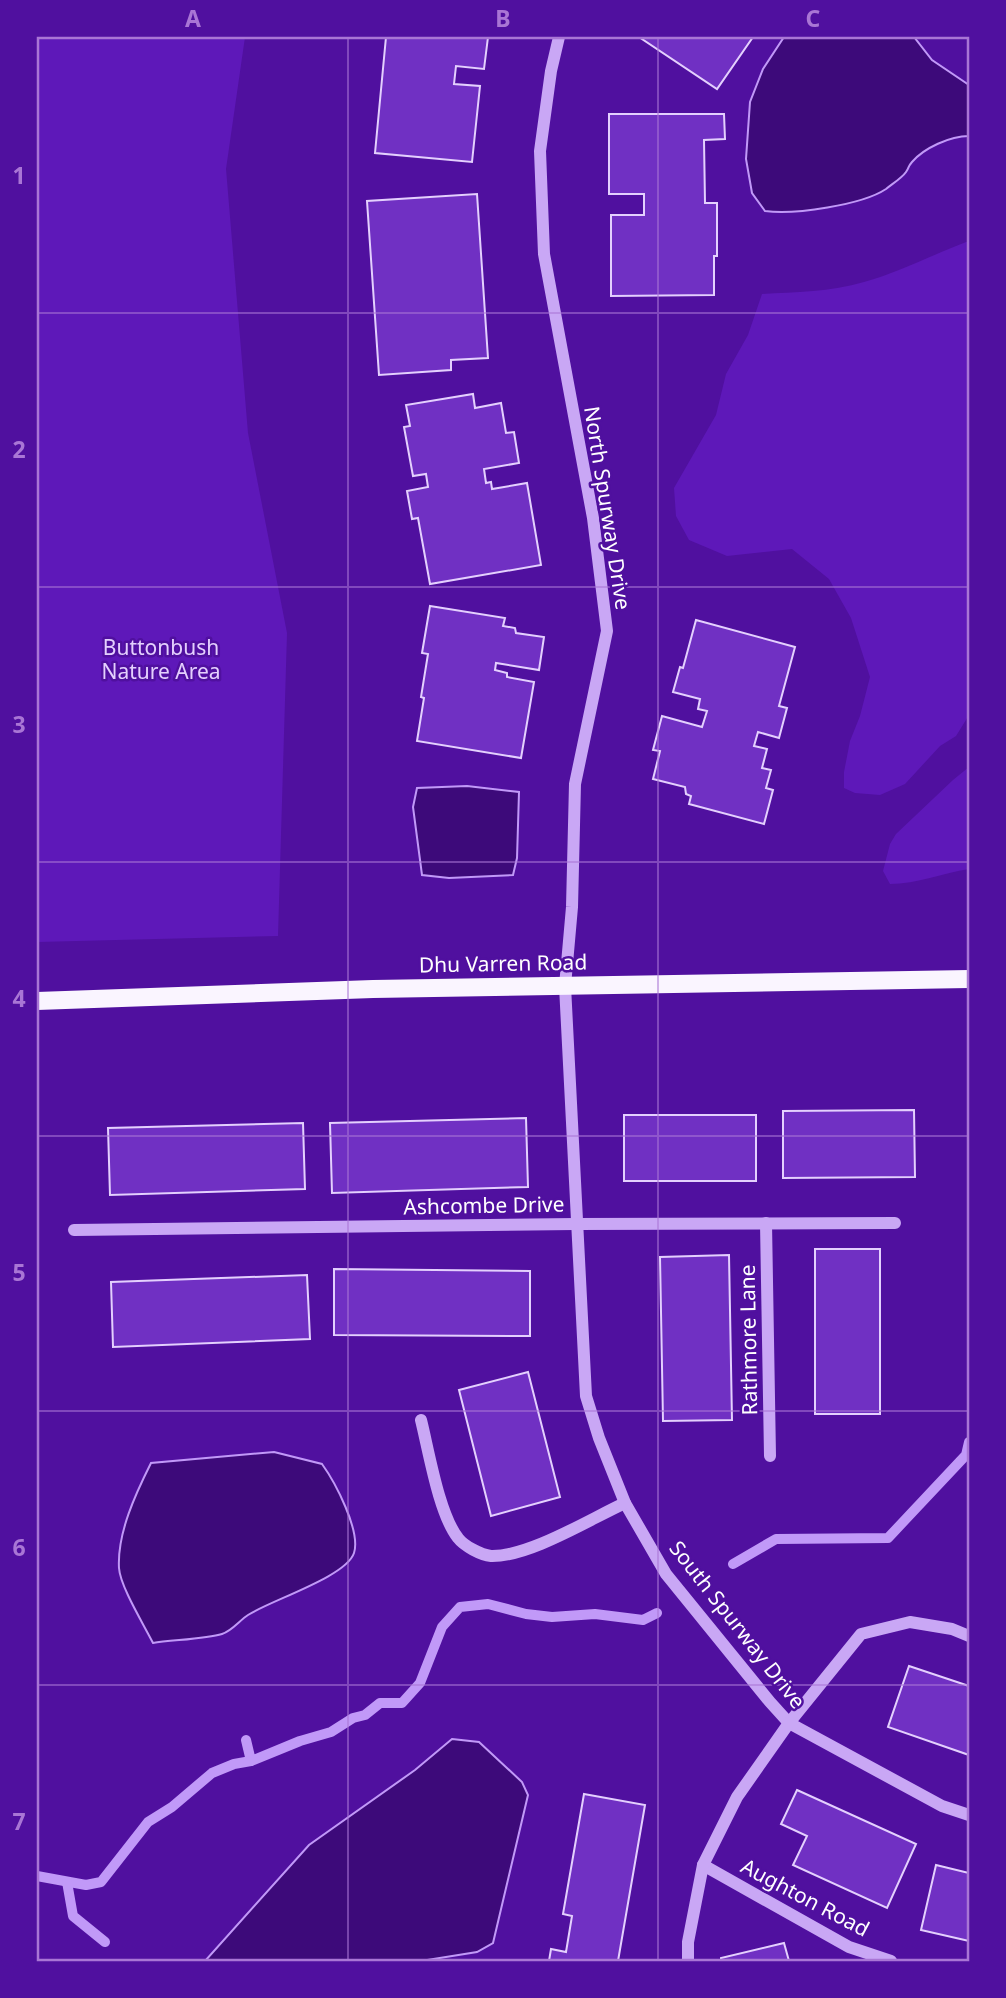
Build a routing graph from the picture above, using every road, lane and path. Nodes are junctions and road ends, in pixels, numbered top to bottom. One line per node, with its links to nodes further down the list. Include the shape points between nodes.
1 (559, 37): 3 (street, North Spurway Drive, via 540,151 544,254 593,518 607,631 575,784)
2 (969, 979): 3 (main road, Dhu Varren Road)
3 (565, 986): 4 (main road, Dhu Varren Road); 7 (street, South Spurway Drive)
4 (37, 1001)
5 (766, 1223): 6 (street, Ashcombe Drive); 7 (street, Ashcombe Drive); 10 (street, Rathmore Lane)
6 (895, 1223)
7 (575, 1224): 8 (street, Ashcombe Drive); 11 (street, South Spurway Drive, via 586,1396)
8 (74, 1230)
9 (421, 1420): 11 (street, via 445,1514 458,1539 480,1553 512,1553 536,1545)
10 (770, 1456)
11 (625, 1503): 13 (street, South Spurway Drive, via 666,1574)
12 (969, 1636): 13 (street, via 910,1622 861,1634)
13 (789, 1723): 14 (street, South Spurway Drive, via 942,1806); 15 (street, via 737,1797)
14 (969, 1815)
15 (703, 1865): 16 (street); 17 (street, Aughton Road, via 849,1947)
16 (688, 1961)
17 (891, 1961)

